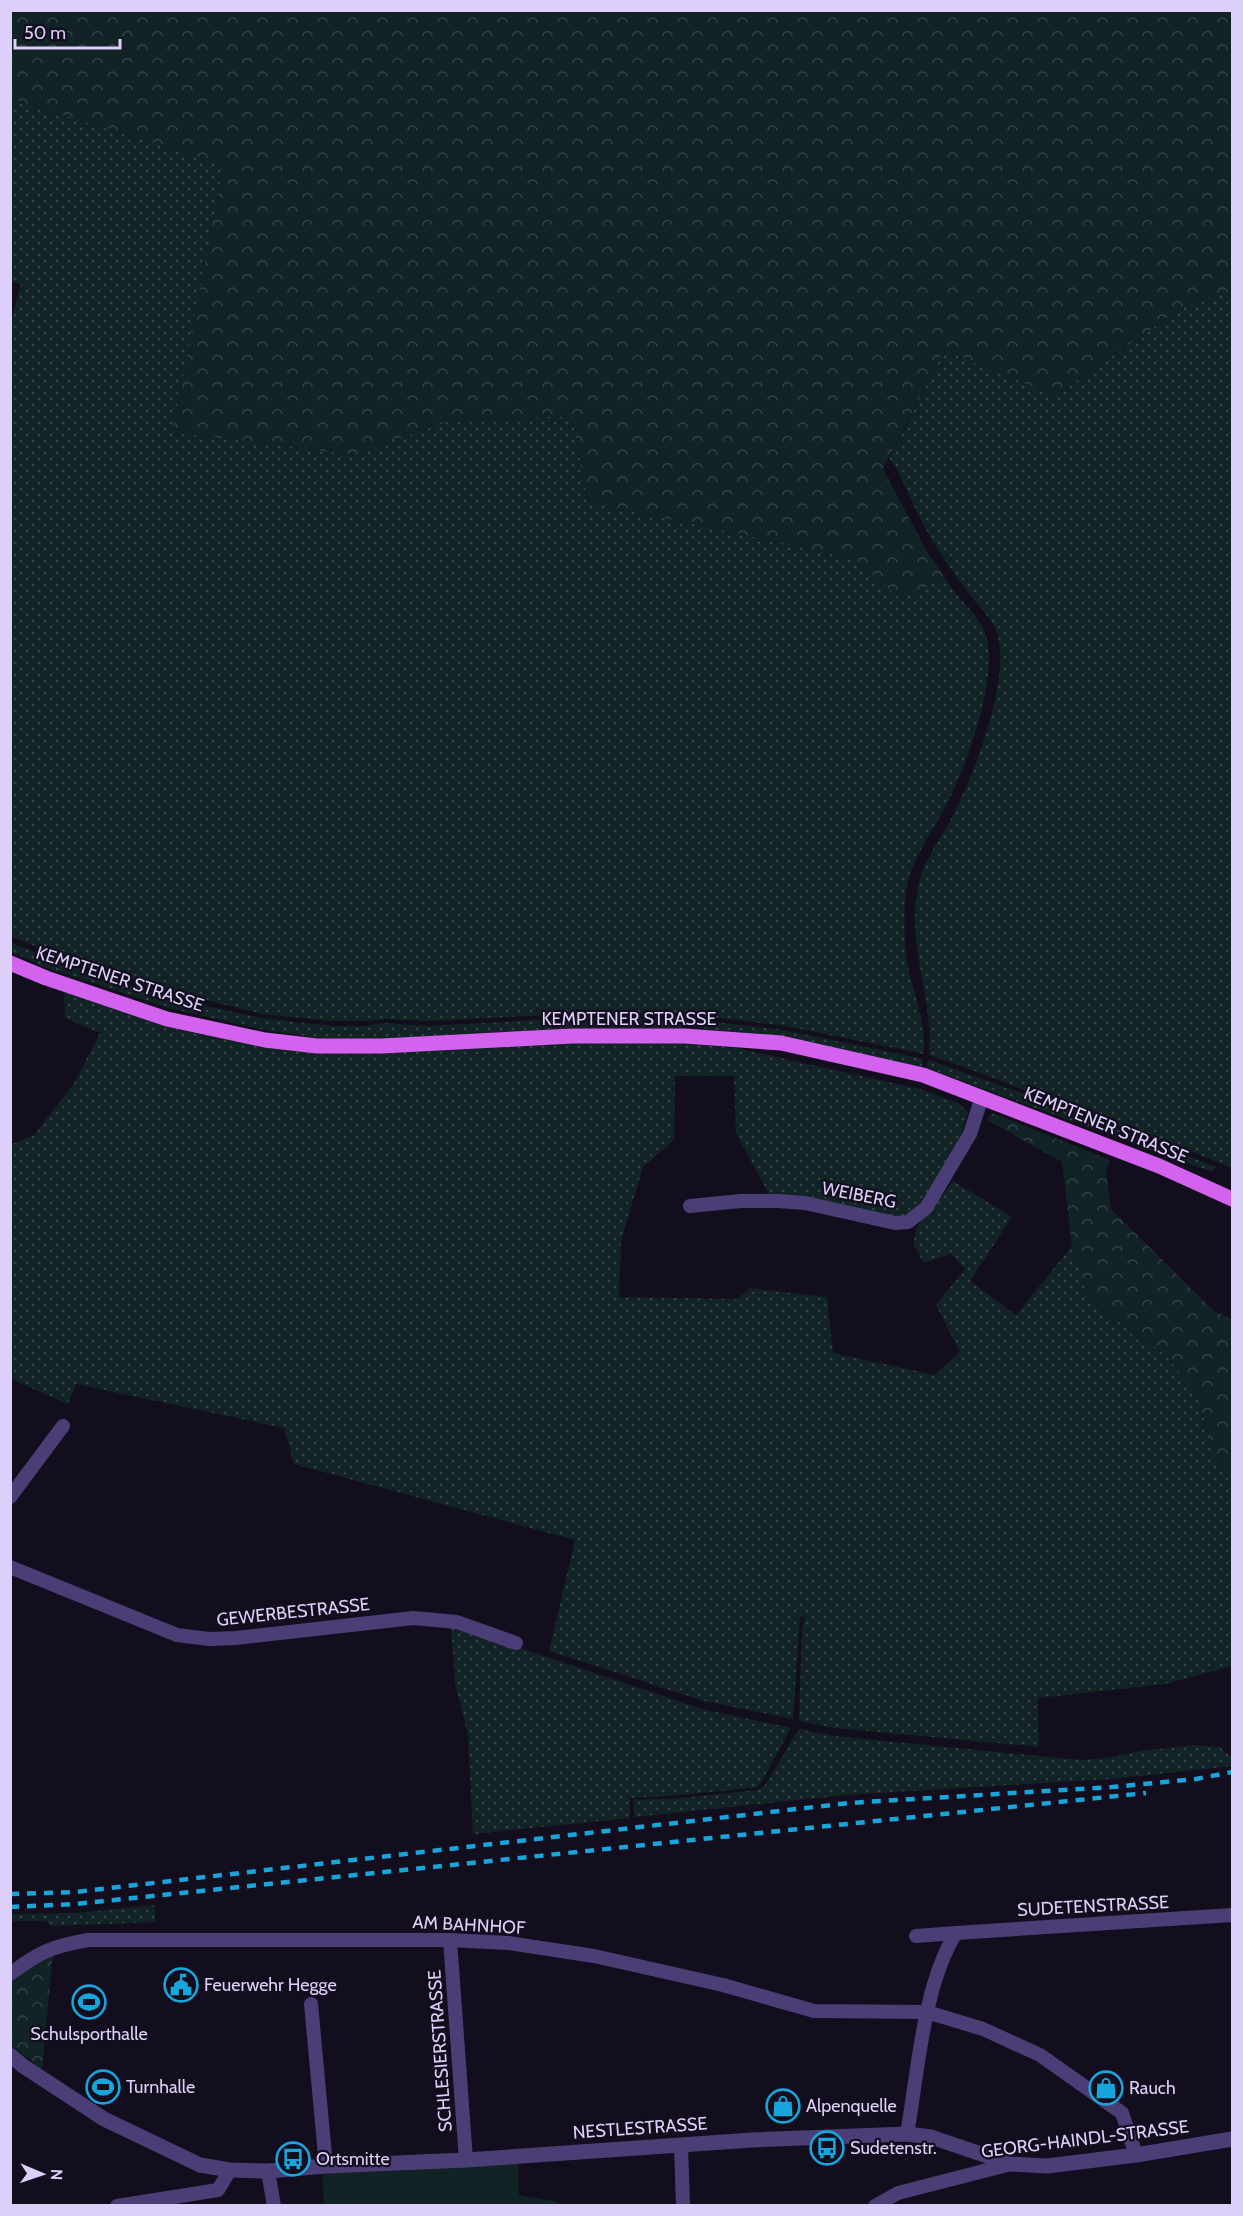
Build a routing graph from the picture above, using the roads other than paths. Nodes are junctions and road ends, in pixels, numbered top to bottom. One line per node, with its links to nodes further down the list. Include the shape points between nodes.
1 (10, 963): 2 (main road, KEMPTENER STRASSE, via 167,1019 265,1040 317,1046 572,1036 685,1036 770,1042 923,1075)
2 (982, 1096): 3 (main road, KEMPTENER STRASSE); 4 (street, WEIBERG, via 970,1134 940,1187 926,1208 908,1222 895,1223 805,1203 778,1201)
3 (1233, 1199)
4 (690, 1206)
5 (63, 1426): 6 (street)
6 (10, 1497)
7 (10, 1568): 8 (street, GEWERBESTRASSE, via 177,1635 236,1638 413,1618 457,1622)
8 (516, 1643)
9 (1233, 1915): 10 (street, SUDETENSTRASSE)
10 (956, 1933): 11 (street, SUDETENSTRASSE); 15 (street, via 945,1950)
11 (916, 1936)
12 (450, 1940): 13 (street, AM BAHNHOF, via 88,1940 35,1956); 15 (street, AM BAHNHOF, via 508,1943 594,1956 723,1985 814,2011); 21 (street, SCHLESIERSTRASSE)
13 (10, 1974)
14 (311, 2004): 23 (street)
15 (927, 2012): 17 (street); 20 (street, AM BAHNHOF, via 992,2032 1040,2055 1122,2113)
16 (10, 2055): 24 (street, NESTLESTRASSE, via 104,2119 200,2165)
17 (907, 2134): 19 (street, NESTLESTRASSE); 22 (street, NESTLESTRASSE, via 931,2137)
18 (1233, 2139): 20 (street, GEORG-HAINDL-STRASSE)
19 (681, 2145): 21 (street, NESTLESTRASSE); 28 (street)
20 (1136, 2155): 22 (street, GEORG-HAINDL-STRASSE, via 1047,2166)
21 (465, 2160): 23 (street, NESTLESTRASSE)
22 (1011, 2164): 29 (street, GEORG-HAINDL-STRASSE, via 898,2193)
23 (326, 2166): 25 (street, NESTLESTRASSE)
24 (230, 2170): 25 (street, NESTLESTRASSE); 26 (street, via 218,2190)
25 (268, 2171): 27 (street)
26 (117, 2205)
27 (274, 2205)
28 (683, 2205)
29 (875, 2205)

